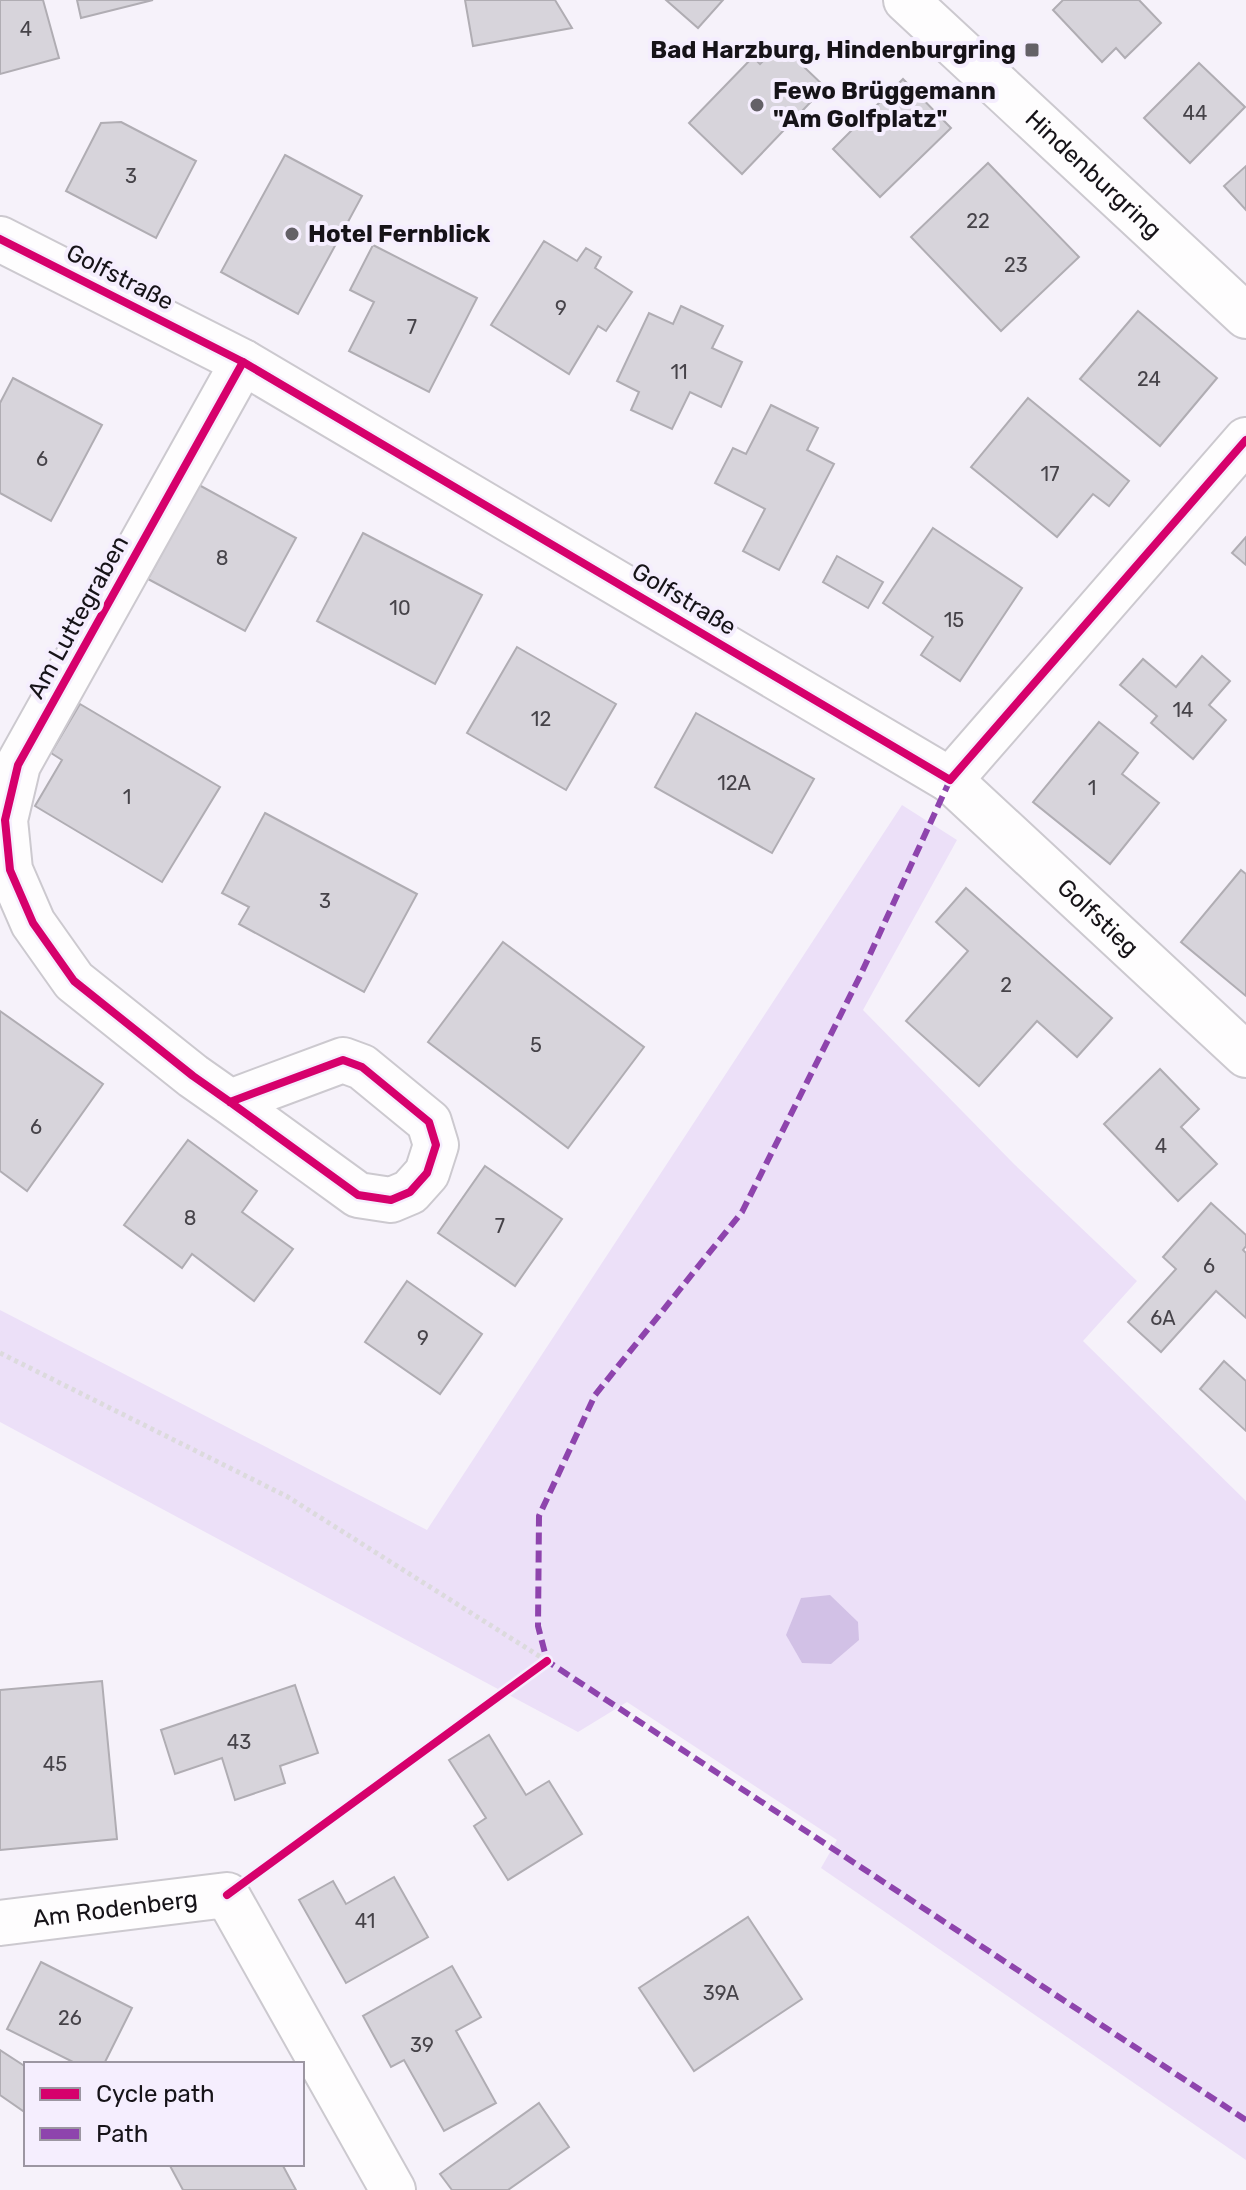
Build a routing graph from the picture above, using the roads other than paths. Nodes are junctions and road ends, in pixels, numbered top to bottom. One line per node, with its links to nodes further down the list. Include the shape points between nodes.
1 (906, 0): 3 (street, Hindenburgring)
2 (0, 239): 4 (street, Golfstraße)
3 (1246, 316)
4 (243, 362): 6 (street, Golfstraße); 8 (street, Am Luttegraben, via 18,765 5,820 10,870 33,923 74,981)
5 (1246, 440): 6 (street)
6 (950, 780): 7 (street, Golfstieg)
7 (1246, 1055)
8 (230, 1102)
9 (0, 1923): 10 (street, Am Rodenberg, via 227,1895)
10 (393, 2190)

